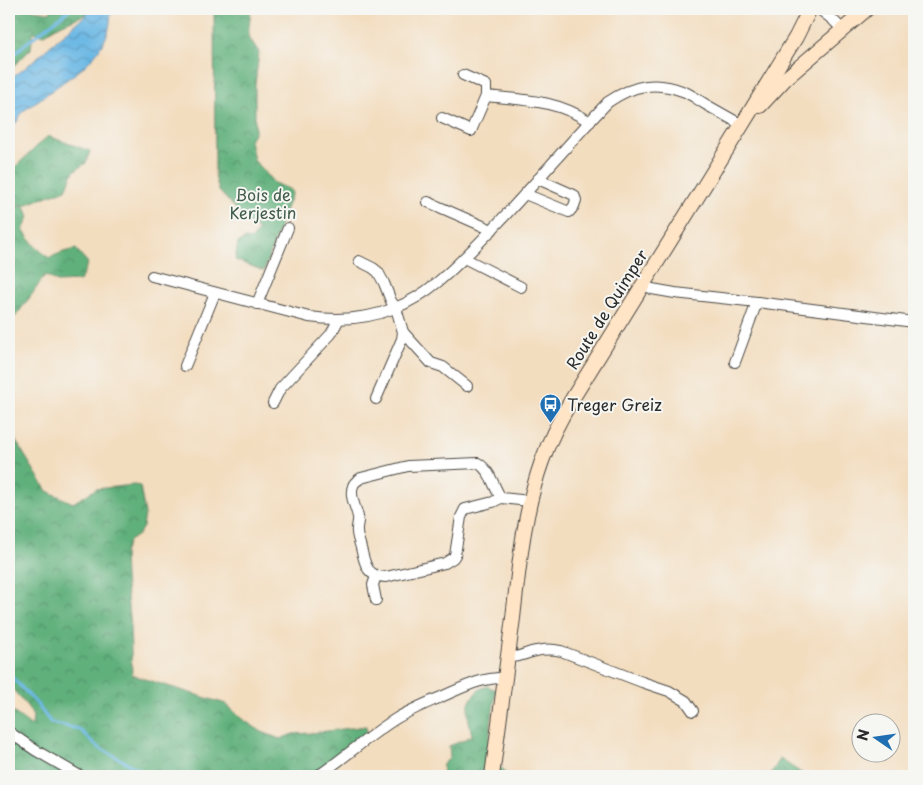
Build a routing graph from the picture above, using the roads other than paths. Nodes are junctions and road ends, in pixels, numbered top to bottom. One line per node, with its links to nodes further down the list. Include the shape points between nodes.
1 (810, 9): 9 (main road, Route de Quimper)
2 (819, 9): 4 (street)
3 (867, 9): 4 (main road)
4 (842, 30): 9 (main road, via 785,79)
5 (463, 75): 6 (street, via 486,85)
6 (486, 96): 7 (street, via 471,131); 8 (street, via 530,100 565,108)
7 (442, 118)
8 (590, 122): 9 (street, via 608,102 650,85 685,92); 10 (street)
9 (742, 125): 18 (main road, Route de Quimper)
10 (538, 179): 11 (street); 11 (street, via 574,195 576,200 572,210 569,212)
11 (525, 194): 14 (street)
12 (428, 202): 14 (street)
13 (288, 228): 22 (street)
14 (492, 230): 15 (street)
15 (464, 258): 19 (street); 23 (street, via 439,283)
16 (359, 261): 23 (street, via 378,272)
17 (152, 276): 20 (street)
18 (643, 284): 21 (street, via 662,291); 33 (main road, Route de Quimper, via 560,418 543,455)
19 (521, 287)
20 (216, 293): 22 (street); 28 (street)
21 (757, 302): 25 (street); 27 (street)
22 (257, 304): 24 (street, via 309,317)
23 (396, 308): 24 (street); 26 (street)
24 (339, 319): 31 (street, via 331,334 280,388)
25 (914, 322)
26 (403, 332): 29 (street, via 430,363 443,367); 30 (street)
27 (735, 362)
28 (185, 366)
29 (467, 386)
30 (376, 399)
31 (272, 403)
32 (501, 498): 33 (street); 34 (street, via 465,509 460,517 457,549 445,563 386,577); 34 (street, via 488,472 478,463 408,466 356,481 352,487 358,518 356,532 366,566)
33 (530, 501): 36 (main road, Route de Quimper)
34 (376, 576): 35 (street, via 373,586)
35 (376, 600)
36 (508, 657): 37 (main road, Route de Quimper); 38 (street, via 521,657 540,650 561,651 669,691 686,700)
37 (505, 678): 41 (street, via 485,679 405,714); 42 (main road, Route de Quimper)
38 (693, 711)
39 (9, 732): 40 (street)
40 (80, 776)
41 (315, 776)
42 (492, 776)

